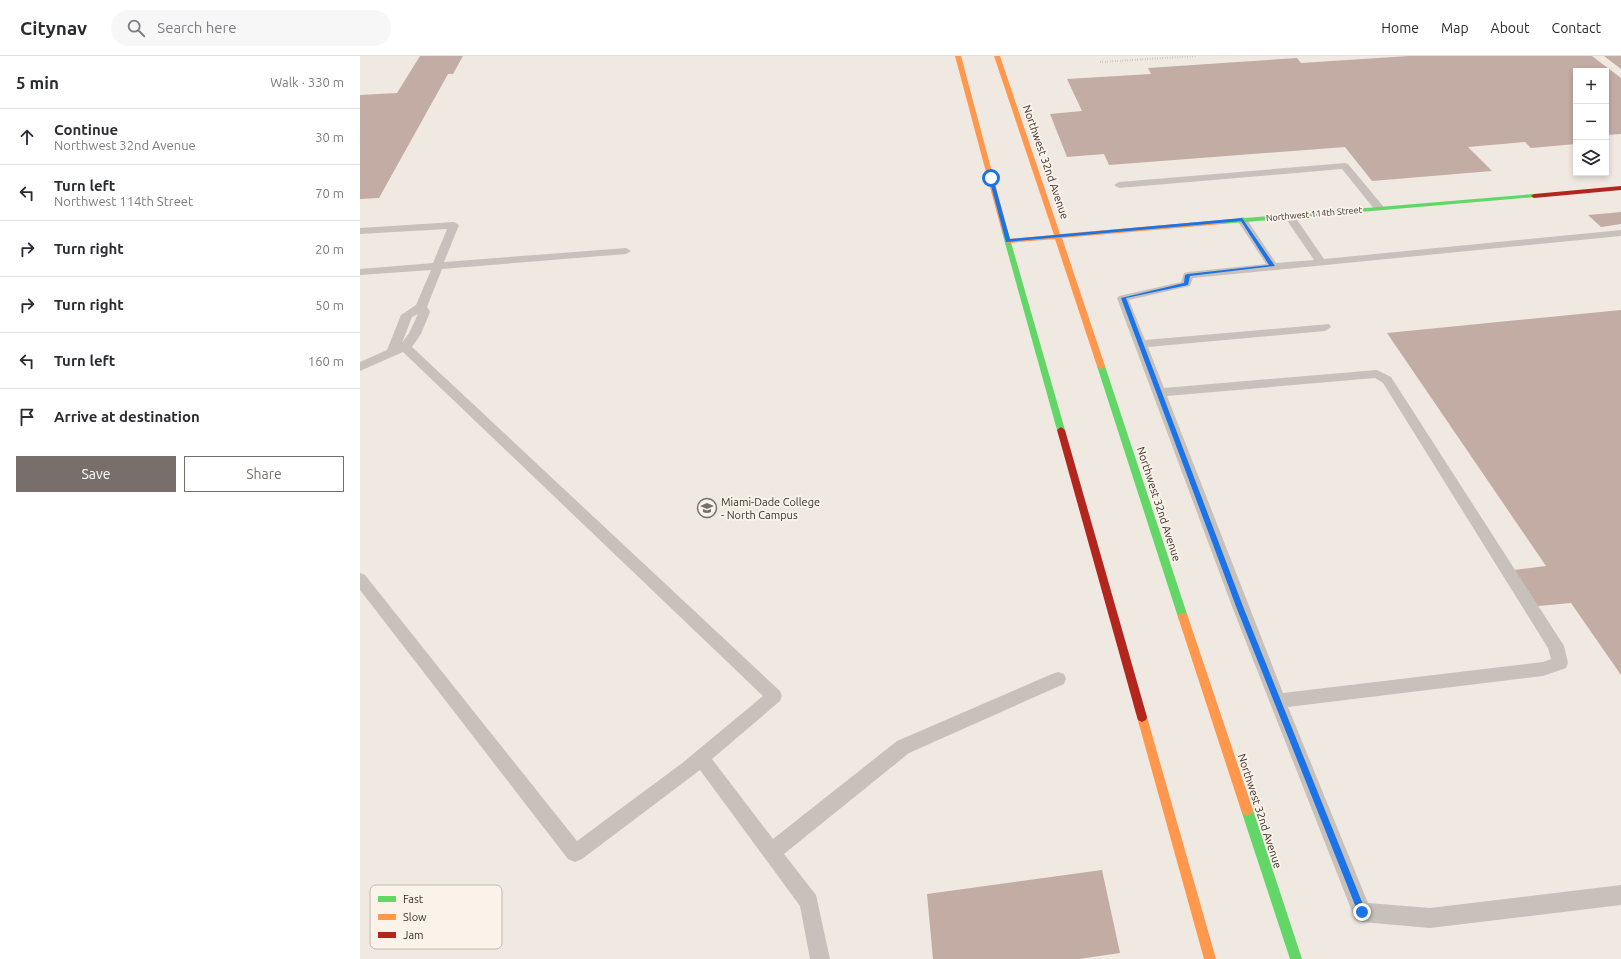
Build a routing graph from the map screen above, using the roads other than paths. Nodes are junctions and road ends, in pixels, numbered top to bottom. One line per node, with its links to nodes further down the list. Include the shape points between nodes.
1 (958, 56): 11 (main road)
2 (997, 56): 10 (main road, Northwest 32nd Avenue)
3 (1119, 185): 5 (lane, via 1345,166)
4 (1621, 188): 5 (main road, Northwest 114th Street)
5 (1379, 208): 6 (main road, Northwest 114th Street)
6 (1289, 216): 7 (main road, Northwest 114th Street); 13 (lane)
7 (1242, 220): 10 (main road, Northwest 114th Street); 15 (lane)
8 (360, 231): 14 (lane, via 454,225)
9 (1621, 233): 13 (lane)
10 (1058, 236): 11 (main road, Northwest 114th Street); 30 (main road, Northwest 32nd Avenue)
11 (1008, 241): 29 (main road)
12 (626, 251): 14 (lane)
13 (1320, 261): 15 (lane)
14 (437, 265): 16 (lane); 19 (lane, via 421,307 424,312 415,334)
15 (1273, 266): 18 (lane, via 1188,275 1186,284 1123,298)
16 (360, 272)
17 (1325, 327): 18 (lane)
18 (1140, 344): 21 (lane)
19 (398, 350): 20 (lane); 25 (lane, via 774,696)
20 (360, 367)
21 (1158, 393): 24 (lane); 24 (lane, via 1377,374 1386,380 1556,646 1560,663 1543,669)
22 (360, 579): 25 (lane, via 575,853)
23 (1058, 680): 26 (lane, via 902,747)
24 (1277, 701): 27 (lane, via 1362,912 1430,918)
25 (701, 758): 26 (lane)
26 (772, 852): 28 (lane, via 809,902)
27 (1621, 895)
28 (820, 959)
29 (1210, 959)
30 (1296, 959)

